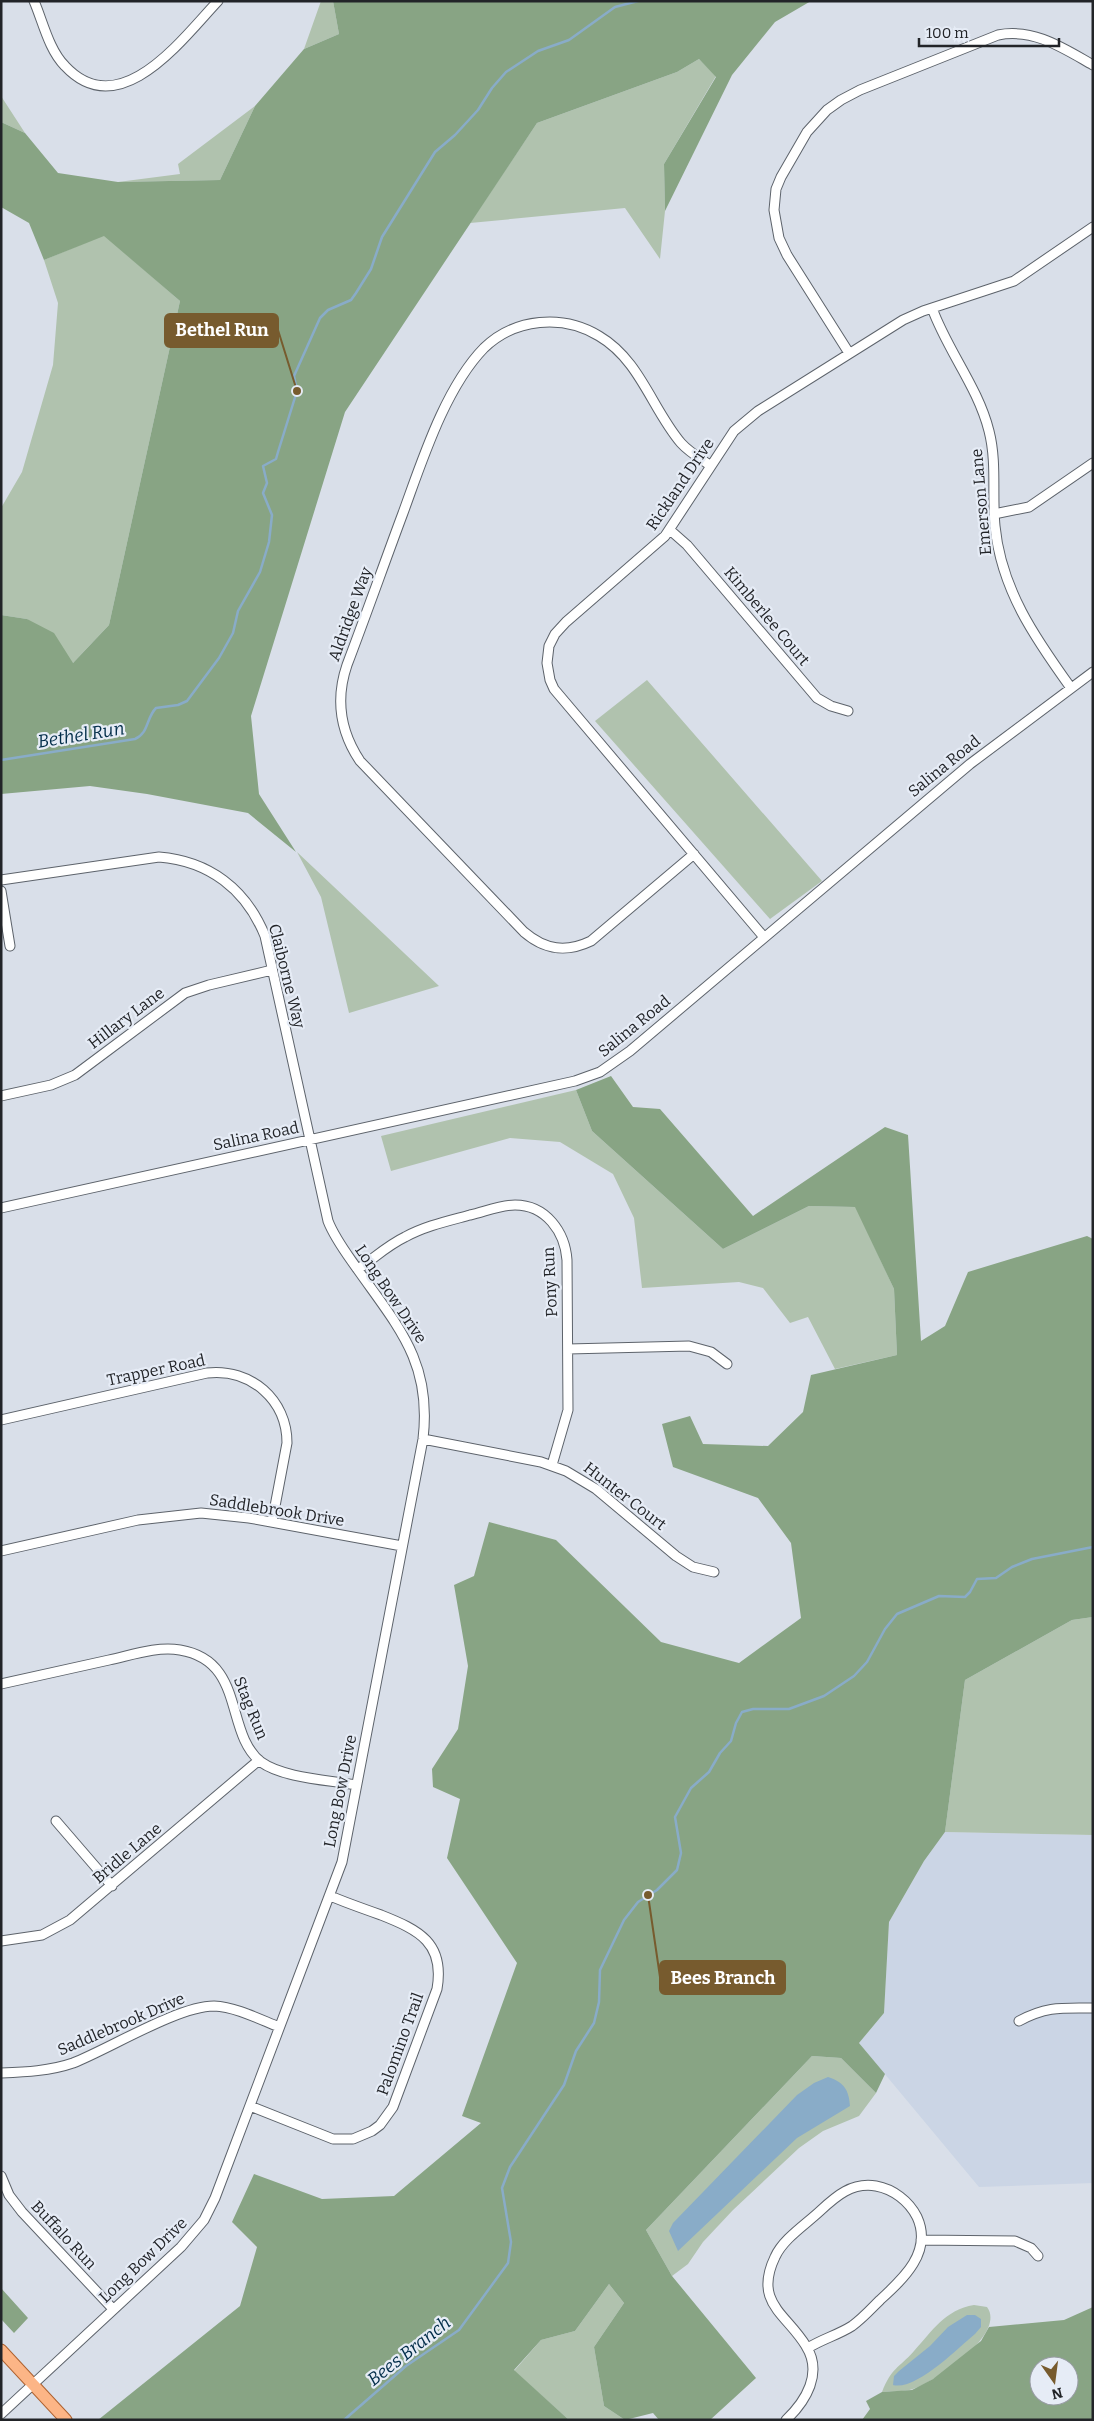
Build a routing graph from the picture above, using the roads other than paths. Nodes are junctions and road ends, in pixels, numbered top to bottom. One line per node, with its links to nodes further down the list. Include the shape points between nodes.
1 (34, 1): 2 (street, via 54,49 65,66 94,84 110,85 138,78 155,67)
2 (218, 1)
3 (1093, 65): 6 (street, via 1040,38 1021,34 998,35 855,92 832,106 811,127 779,181 774,220 787,255)
4 (1093, 227): 5 (street, Rickland Drive, via 1014,281)
5 (932, 308): 6 (street, Rickland Drive, via 903,320); 9 (street, Emerson Lane, via 980,405 989,431)
6 (848, 353): 8 (street, Rickland Drive, via 748,419 729,438)
7 (1093, 463): 9 (street, via 1028,507)
8 (711, 466): 10 (street, Rickland Drive); 14 (street, Aldridge Way, via 681,443 629,362 599,336 576,326 545,322 520,326 497,338 468,368 428,444 345,672 340,699 343,728 360,762 524,932 545,946 571,948 591,941)
9 (994, 514): 12 (street, Emerson Lane, via 1000,557 1016,604 1038,643)
10 (670, 530): 13 (street, Kimberlee Court, via 687,545 817,698); 14 (street, Rickland Drive, via 562,625 549,646 547,669 554,690)
11 (1093, 672): 12 (street, Salina Road)
12 (1071, 688): 17 (street, Salina Road, via 970,764)
13 (848, 711)
14 (694, 854): 17 (street, Rickland Drive)
15 (1, 880): 19 (street, Claiborne Way, via 144,858 173,858 193,863 224,879 249,905 265,936)
16 (1, 891): 18 (street)
17 (763, 936): 21 (street, Salina Road, via 630,1051 600,1072 575,1081)
18 (10, 946)
19 (272, 970): 20 (street, Hillary Lane, via 208,984 185,993 75,1075 51,1085); 21 (street, Claiborne Way)
20 (1, 1096)
21 (309, 1140): 22 (street, Salina Road); 23 (street, Long Bow Drive, via 328,1221)
22 (1, 1208)
23 (358, 1270): 24 (street, Pony Run, via 403,1238 422,1229 502,1207 531,1208 548,1217 564,1241); 27 (street, Long Bow Drive, via 402,1332 414,1355 424,1392)
24 (568, 1349): 25 (street, via 689,1346 711,1352); 28 (street, Pony Run, via 568,1410)
25 (727, 1364)
26 (1, 1420): 29 (street, Trapper Road, via 207,1373 225,1372 242,1377 261,1387 283,1416 287,1444)
27 (423, 1439): 28 (street, Hunter Court); 30 (street, Long Bow Drive)
28 (552, 1465): 32 (street, Hunter Court, via 596,1489 676,1556 693,1567)
29 (272, 1522): 30 (street, Saddlebrook Drive); 31 (street, Saddlebrook Drive, via 224,1514 179,1514)
30 (402, 1546): 35 (street, Long Bow Drive)
31 (1, 1551)
32 (714, 1572)
33 (1, 1684): 34 (street, Stag Run, via 149,1651 182,1650 210,1664 222,1677 246,1740)
34 (259, 1760): 35 (street, Stag Run, via 282,1772); 37 (street, Bridle Lane)
35 (356, 1785): 38 (street, Long Bow Drive, via 342,1862)
36 (56, 1821): 37 (street)
37 (112, 1886): 39 (street, Bridle Lane, via 54,1930 28,1938)
38 (330, 1896): 42 (street, Long Bow Drive); 44 (street, Palomino Trail, via 416,1930 430,1944 437,1960 436,1990 393,2107 372,2131 344,2140 327,2137)
39 (1, 1941)
40 (1093, 2008): 41 (street, via 1037,2011)
41 (1020, 2021)
42 (279, 2027): 43 (street, Saddlebrook Drive, via 234,2010 204,2007 183,2012 71,2064 33,2072); 44 (street, Long Bow Drive)
43 (1, 2073)
44 (250, 2106): 48 (street, Long Bow Drive, via 204,2220 181,2248)
45 (1, 2176): 48 (street, Buffalo Run, via 9,2195 22,2212)
46 (920, 2240): 47 (street, via 1015,2241 1031,2248); 49 (street, via 915,2263 901,2280 850,2327); 49 (street, via 917,2217 906,2201 890,2190 863,2186 837,2195 786,2243 771,2266 770,2297 780,2316)
47 (1038, 2256)
48 (113, 2309): 51 (street, Long Bow Drive)
49 (808, 2348): 54 (street, via 813,2369 809,2392 800,2408)
50 (1, 2350): 51 (main road)
51 (33, 2384): 52 (street, Long Bow Drive); 53 (main road)
52 (1, 2414)
53 (66, 2420)
54 (786, 2420)

